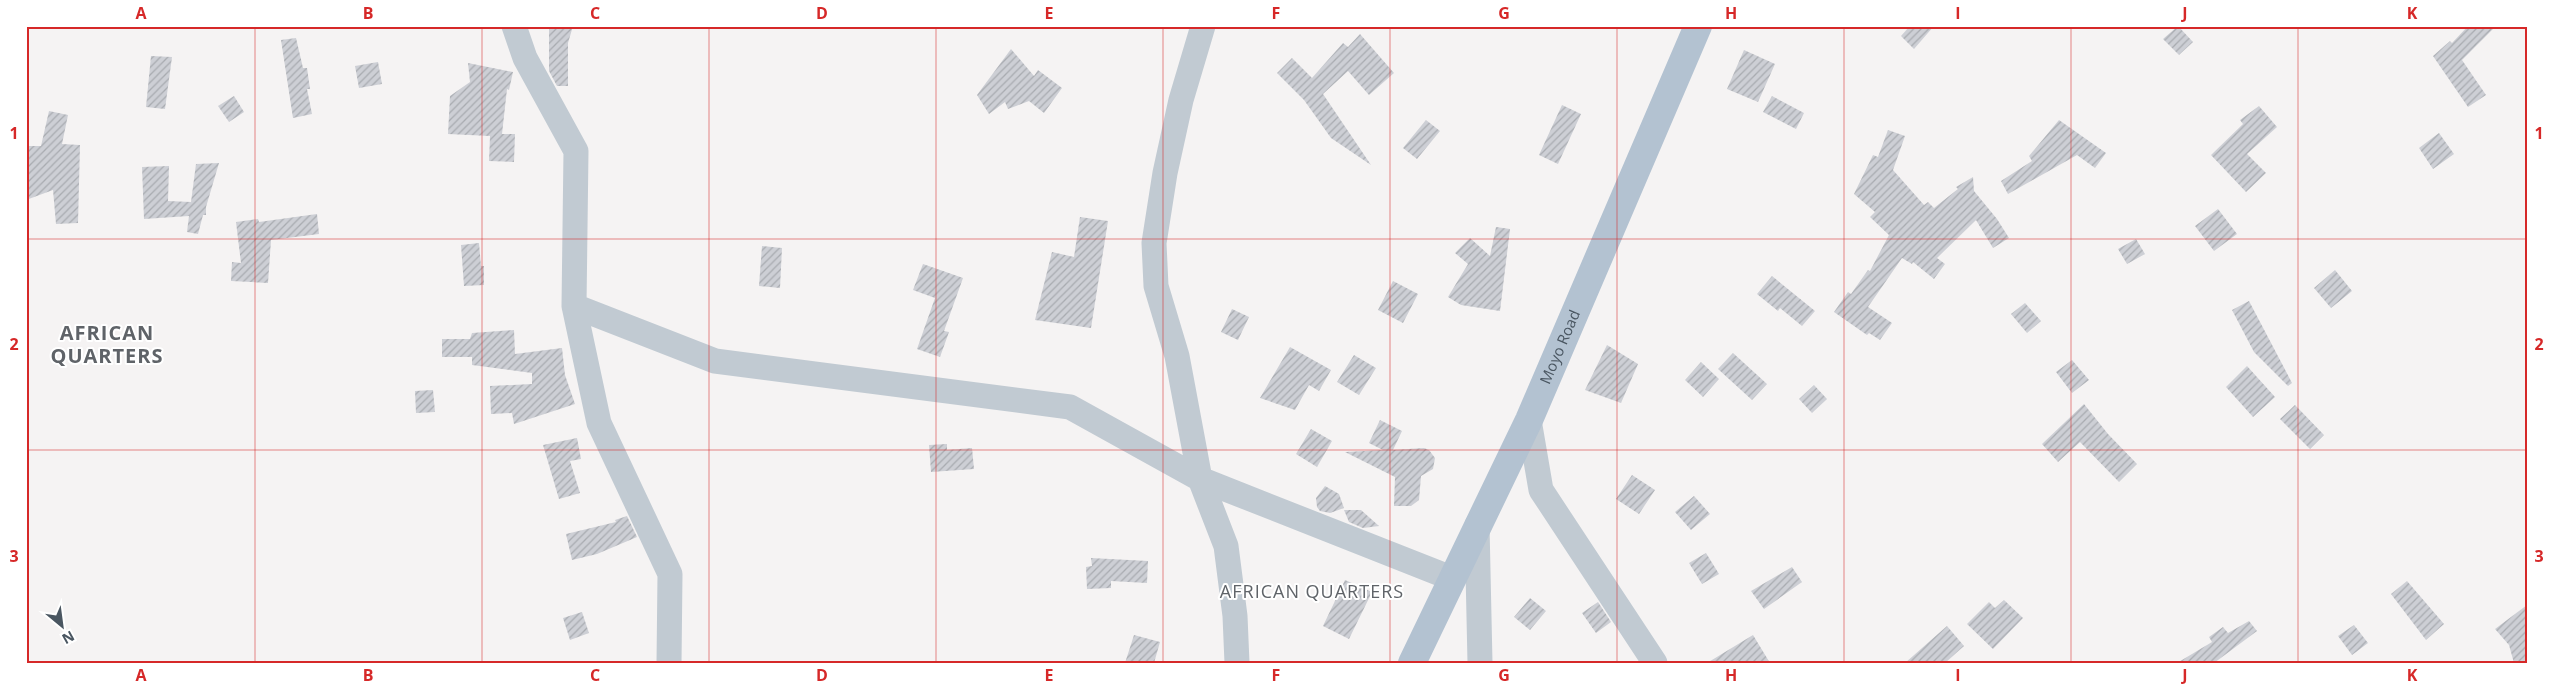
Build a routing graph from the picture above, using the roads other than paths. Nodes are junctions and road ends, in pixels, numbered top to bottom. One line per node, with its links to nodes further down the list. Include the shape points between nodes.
1 (514, 26): 4 (street, via 525,58 576,151)
2 (1204, 26): 6 (street, via 1181,100 1154,242 1156,286 1176,356)
3 (1698, 26): 5 (main road, Moyo Road)
4 (574, 306): 6 (street, via 715,361 1070,407); 9 (street, via 600,423 670,574)
5 (1529, 420): 7 (main road, Moyo Road); 13 (street, via 1541,490)
6 (1200, 479): 8 (street); 10 (street, via 1226,546)
7 (1477, 525): 8 (main road, Moyo Road); 12 (street)
8 (1451, 578): 11 (main road, Moyo Road)
9 (669, 663)
10 (1237, 663)
11 (1412, 663)
12 (1480, 663)
13 (1654, 663)

